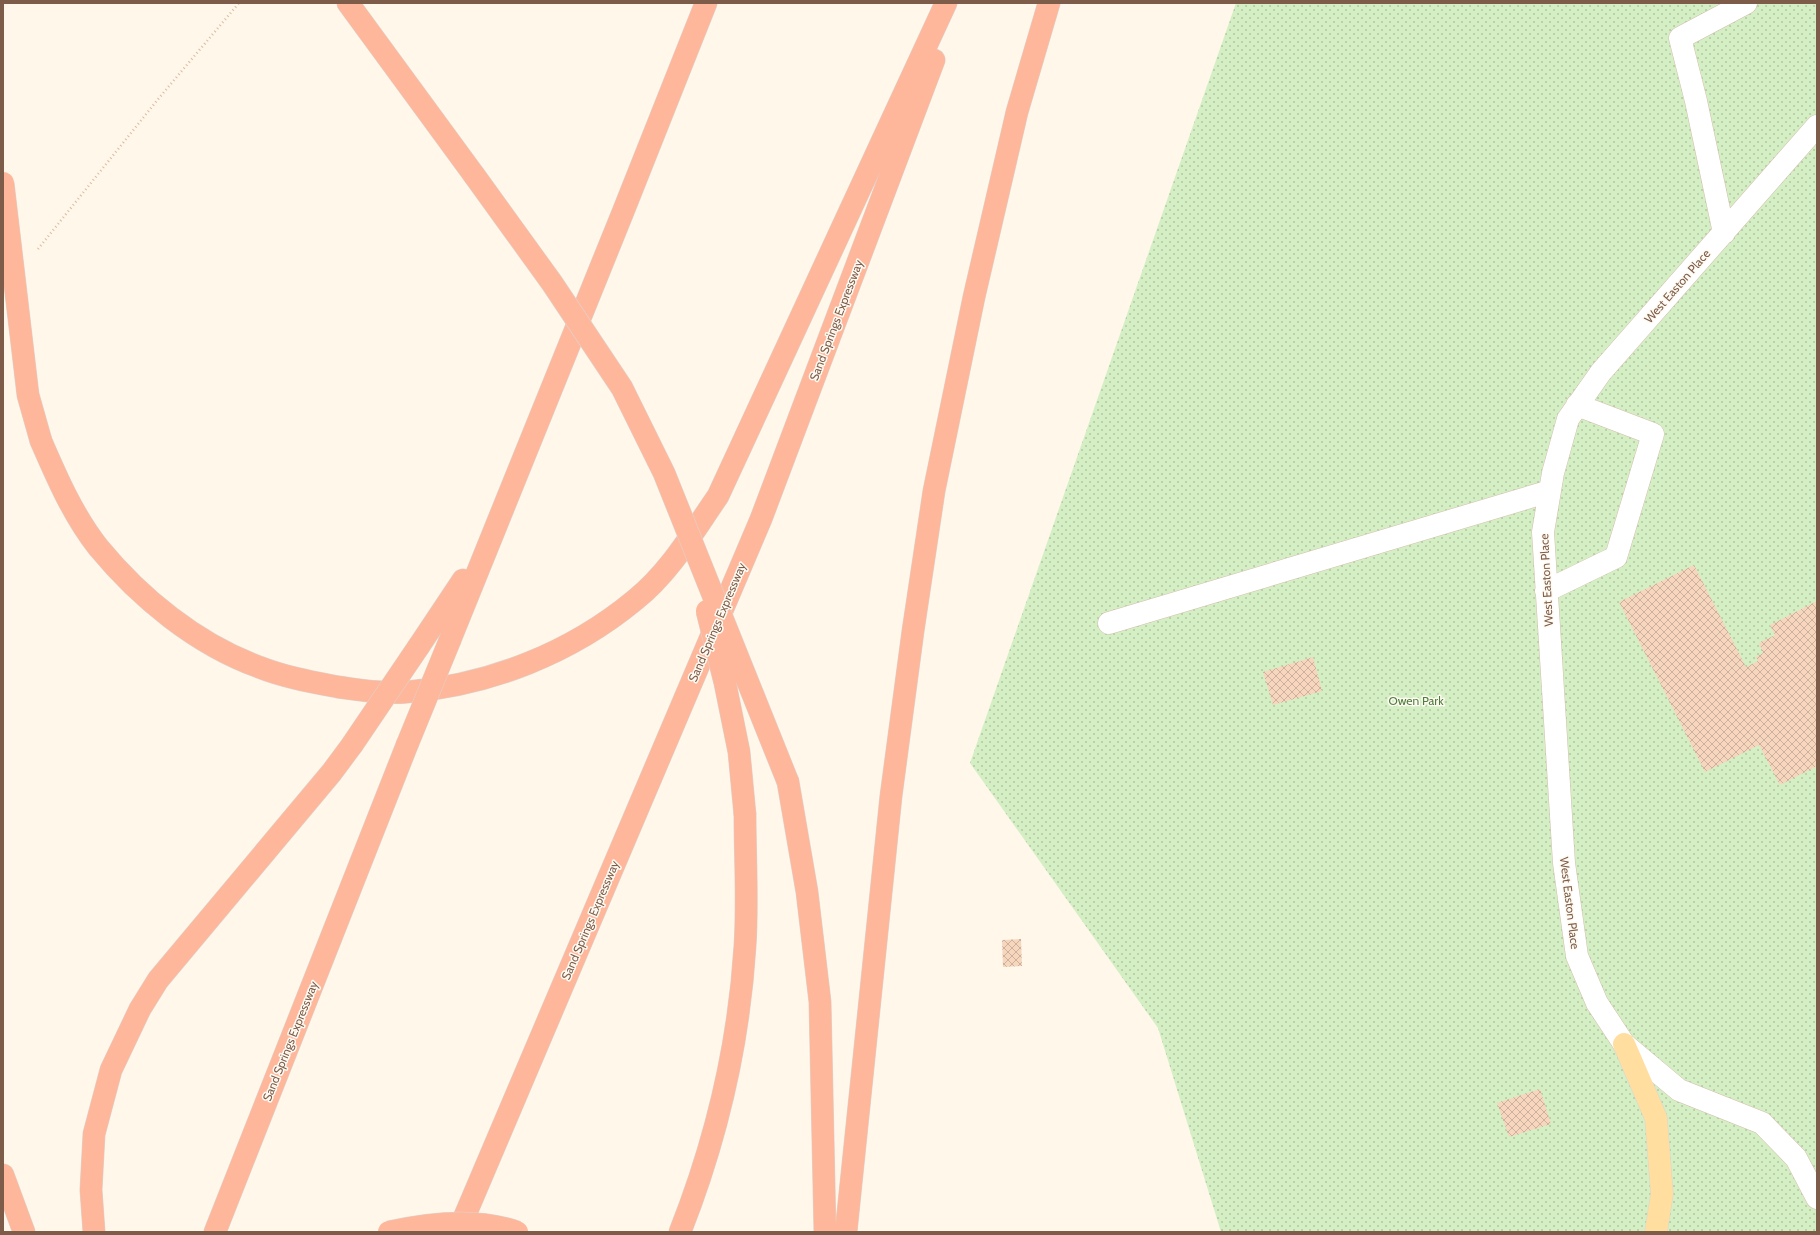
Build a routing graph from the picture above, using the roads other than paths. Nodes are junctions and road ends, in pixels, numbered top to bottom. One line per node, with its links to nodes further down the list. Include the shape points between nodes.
1 (348, 3): 11 (highway, bridge, via 552,284 622,388)
2 (706, 3): 13 (highway, Sand Springs Expressway)
3 (946, 3): 8 (highway, bridge, via 718,496 670,565 637,599 591,632 529,663 491,678 455,686 405,693 368,692 316,683 259,667 208,643 168,616 131,584 98,546 73,510 41,441 28,395)
4 (956, 3): 23 (highway, Sand Springs Expressway, via 761,519)
5 (1049, 3): 27 (highway, via 1017,112 974,297 934,491 912,631 891,796)
6 (1746, 3): 9 (street, via 1680,38)
7 (1817, 126): 9 (street, West Easton Place)
8 (3, 183)
9 (1724, 233): 10 (street, West Easton Place, via 1601,372)
10 (1577, 406): 12 (street, West Easton Place, via 1568,419); 14 (street, via 1653,434 1616,557)
11 (664, 473): 25 (highway, bridge, via 710,621 725,683 739,752 745,815 745,945 737,1021 713,1134); 26 (highway, bridge, via 788,782 807,892 820,1002)
12 (1550, 490): 14 (street, West Easton Place, via 1544,532); 15 (street)
13 (486, 546): 20 (highway, bridge, via 332,772 158,980 140,1009 111,1070 94,1134 91,1190); 21 (highway, Sand Springs Expressway, bridge)
14 (1546, 591): 16 (street, West Easton Place, via 1564,863 1577,956 1598,1003)
15 (1109, 623)
16 (1624, 1044): 18 (street, West Easton Place, via 1679,1090 1762,1124 1796,1158); 28 (main road, via 1656,1118 1662,1194)
17 (3, 1175): 19 (highway)
18 (1817, 1198)
19 (24, 1232)
20 (94, 1232)
21 (214, 1232)
22 (389, 1232): 24 (highway, bridge, via 449,1224 478,1225)
23 (458, 1232)
24 (517, 1232)
25 (680, 1232)
26 (825, 1232)
27 (846, 1232)
28 (1656, 1232)

